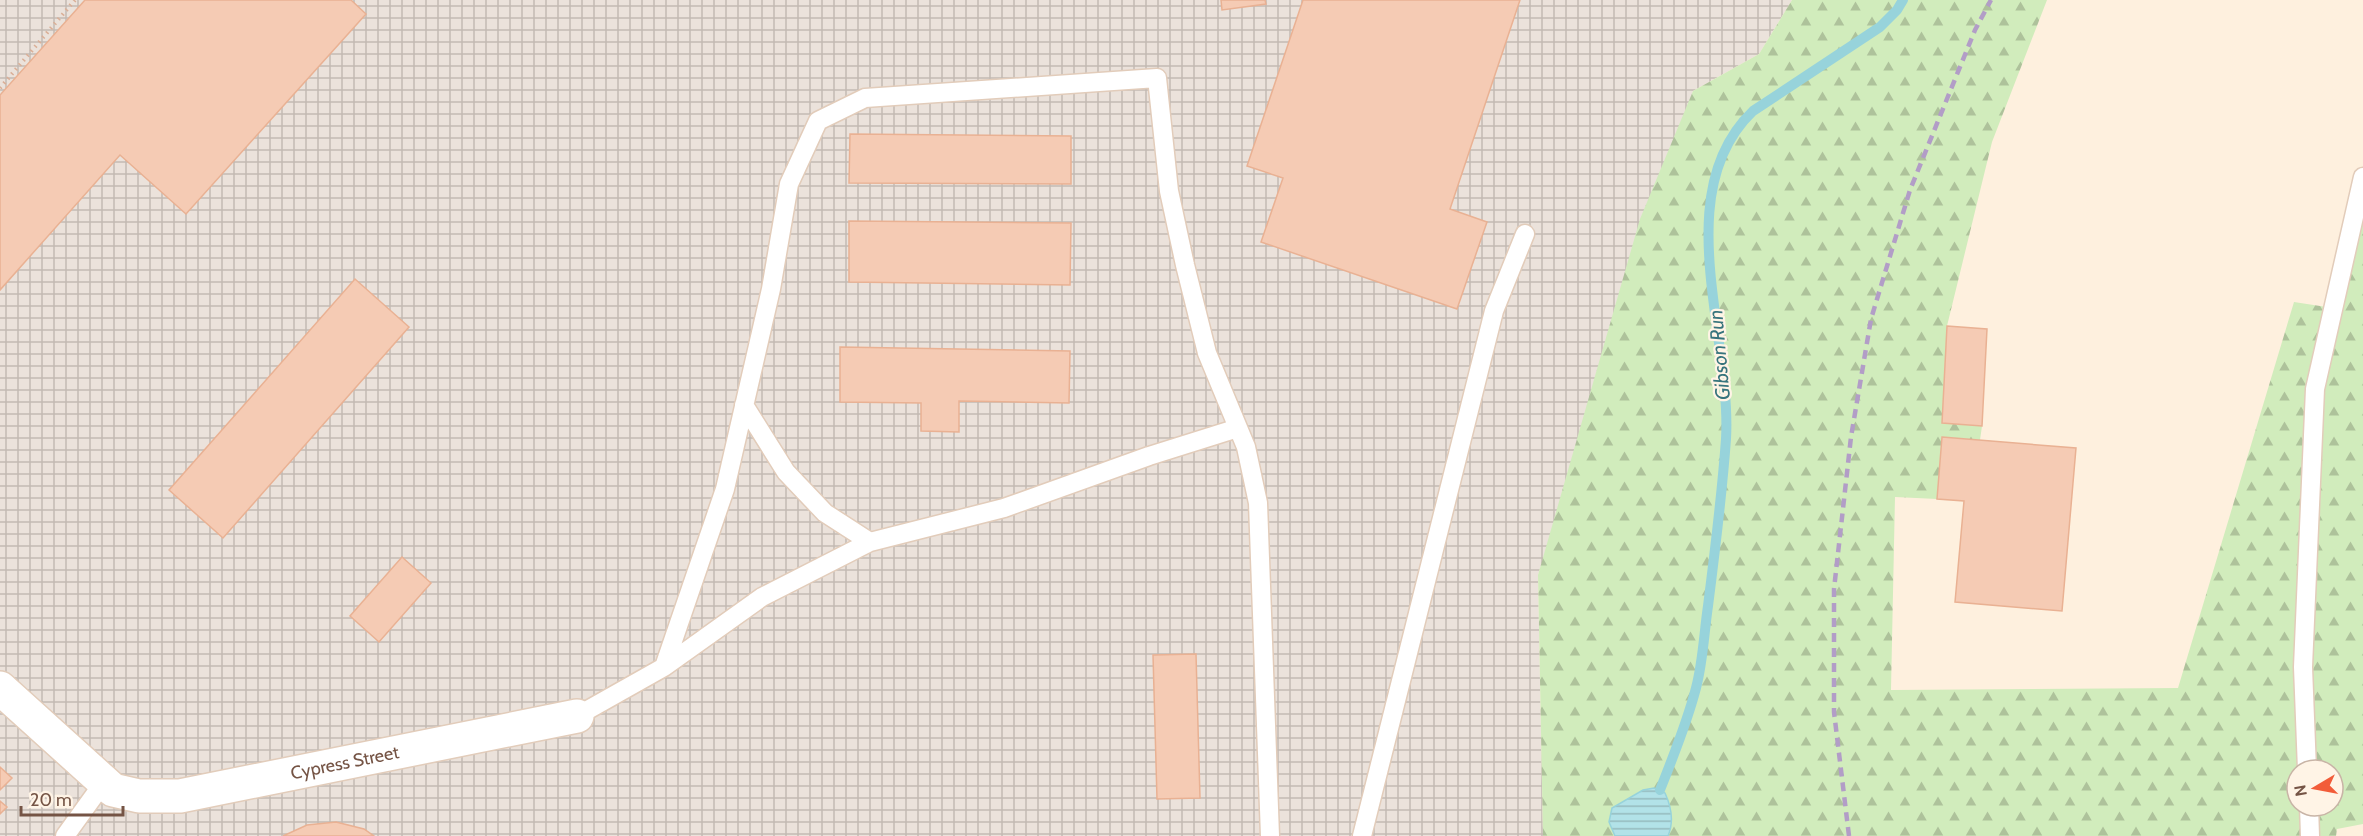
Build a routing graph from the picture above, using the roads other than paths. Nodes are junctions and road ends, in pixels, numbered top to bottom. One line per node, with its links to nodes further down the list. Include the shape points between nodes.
1 (2363, 177): 9 (lane, via 2315,388 2303,667)
2 (1525, 234): 14 (lane, via 1494,311)
3 (744, 405): 4 (lane, via 771,289 789,184 818,121 865,98 1157,78 1169,191 1185,265 1207,353); 5 (lane, via 786,472 825,513); 6 (lane, via 725,489)
4 (1238, 428): 5 (lane, via 1004,508); 13 (lane, via 1258,503)
5 (870, 542): 6 (lane, via 762,597)
6 (664, 667): 8 (lane)
7 (0, 688): 10 (street)
8 (577, 716): 10 (street, Cypress Street, via 180,796 139,796)
9 (2307, 758)
10 (108, 786): 12 (lane)
11 (2309, 818): 15 (lane)
12 (65, 836)
13 (1270, 836)
14 (1362, 836)
15 (2310, 836)

